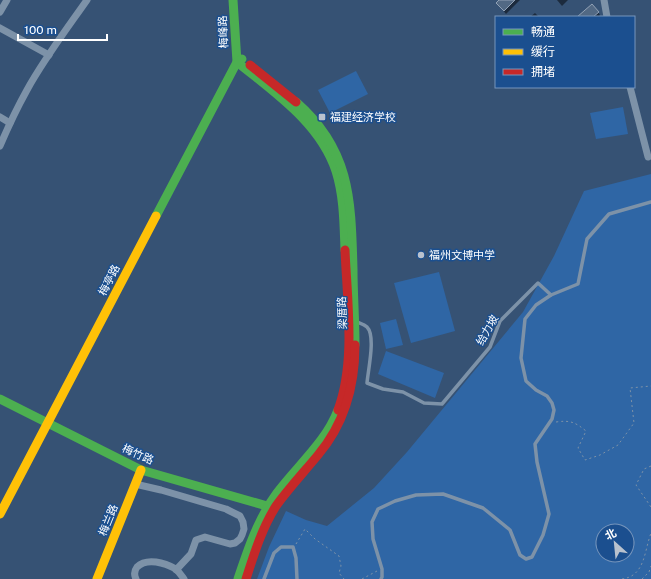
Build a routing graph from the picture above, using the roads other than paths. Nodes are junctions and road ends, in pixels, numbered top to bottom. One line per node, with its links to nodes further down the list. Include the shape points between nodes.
1 (7, 0): 6 (street)
2 (87, 0): 9 (street)
3 (233, 0): 10 (main road, 梅峰路)
4 (239, 0): 10 (main road, 梅峰路)
5 (604, 0): 7 (street)
6 (0, 12)
7 (607, 16)
8 (0, 28): 9 (street)
9 (49, 55): 13 (street, via 27,89)
10 (240, 60): 18 (main road, 梁厝路, via 307,112 327,136 340,161 347,185 352,230); 20 (main road, 梅亭路, via 132,261); 23 (main road, 梁厝路, via 315,131 336,171 343,217 348,357 344,392 321,440)
11 (630, 88): 15 (street)
12 (0, 117): 13 (street)
13 (10, 123): 14 (street)
14 (0, 146)
15 (648, 157)
16 (651, 202): 17 (lane, via 609,214 587,239 578,284)
17 (551, 295): 18 (lane, 给力坡, via 538,283 500,321 490,347 442,404 424,403 402,392 367,383 370,332 365,325); 33 (lane, via 536,305 525,319 521,358 526,382 547,396 554,410 552,419 535,444 549,514 543,535 532,557 526,559 520,555 510,530 483,508 443,494 416,495 378,509 372,522 373,539 382,569)
18 (354, 321): 23 (main road, 梁厝路, via 355,370 342,419 328,443)
19 (0, 399): 20 (main road, 梅竹路)
20 (49, 424): 21 (main road, 梅竹路); 24 (main road, 梅亭路)
21 (141, 470): 22 (main road, 梅兰路); 23 (main road, 梅竹路)
22 (135, 484): 25 (street, via 226,509 240,516 243,522 244,529 240,539 235,543 205,537 196,540 191,554); 26 (main road, 梅兰路)
23 (272, 507): 29 (main road, 梁厝路, via 250,544); 30 (main road, 梁厝路)
24 (0, 514)
25 (176, 570): 27 (street, via 156,562 146,562 135,569); 28 (street)
26 (97, 579)
27 (136, 579)
28 (184, 579)
29 (238, 579)
30 (246, 579)
31 (264, 579): 32 (lane, via 274,553 282,547 293,547)
32 (297, 579)
33 (381, 579)

